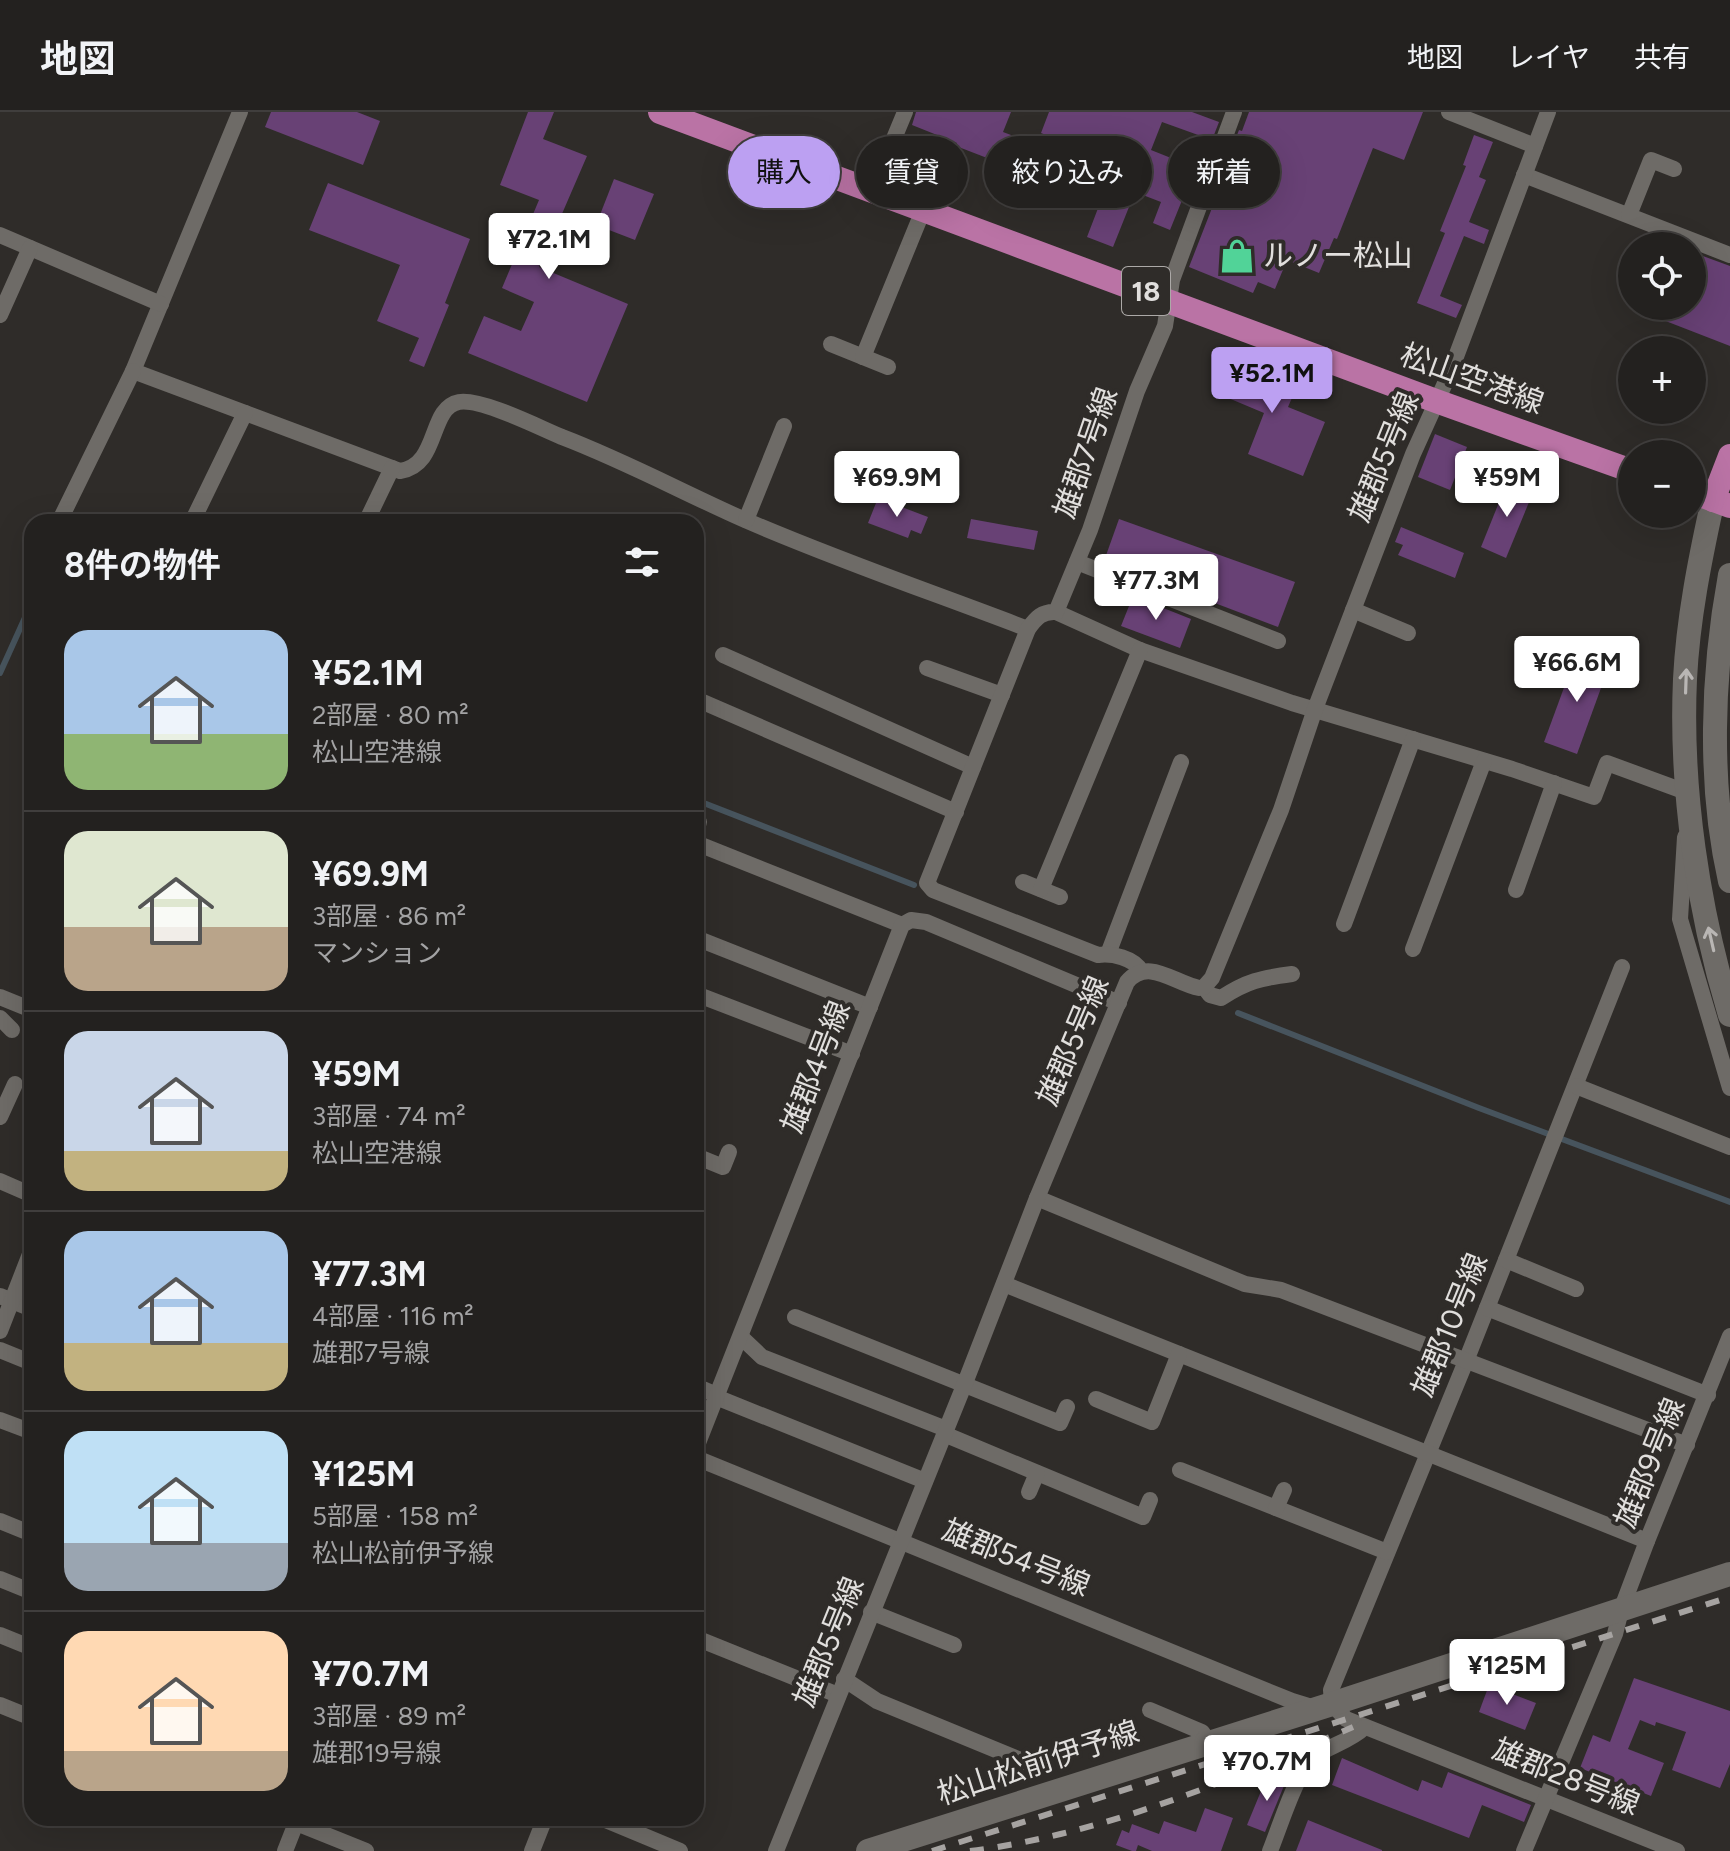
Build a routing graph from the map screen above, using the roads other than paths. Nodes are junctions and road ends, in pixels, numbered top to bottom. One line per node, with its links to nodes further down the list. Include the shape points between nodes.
1 (240, 112): 18 (street)
2 (660, 112): 11 (main road, 松山空港線 / 18)
3 (905, 112): 7 (street)
4 (1234, 112): 17 (street, 雄郡7号線)
5 (1449, 112): 8 (street)
6 (1548, 112): 8 (street, 雄郡5号線)
7 (895, 136)
8 (1535, 146): 10 (street, 雄郡5号線)
9 (1674, 169): 13 (street, via 1651,160)
10 (1524, 175): 13 (street); 24 (street, 雄郡5号線)
11 (856, 183)
12 (924, 208): 17 (main road, 松山空港線 / 18); 21 (street)
13 (1629, 215): 16 (street)
14 (0, 235): 15 (street)
15 (30, 248): 18 (street); 19 (street)
16 (1730, 255)
17 (1169, 300): 24 (main road, 松山空港線 / 18); 35 (street, 雄郡7号線, via 1169,317)
18 (161, 304): 23 (street)
19 (0, 315)
20 (831, 344): 21 (street)
21 (863, 357): 22 (street)
22 (888, 367)
23 (133, 371): 25 (street); 31 (street)
24 (1436, 401): 28 (main road, 松山空港線 / 18); 37 (street, 雄郡5号線)
25 (245, 413): 29 (street); 32 (street)
26 (784, 426): 34 (street)
27 (1730, 456): 30 (main road)
28 (1618, 466)
29 (392, 468): 33 (street); 34 (street, via 414,469 448,408 472,403 610,456)
30 (1712, 499): 54 (main road, one-way to 30, via 1685,679)
31 (63, 514)
32 (196, 514)
33 (370, 514)
34 (746, 520): 39 (street)
35 (1077, 562): 38 (street, 雄郡7号線); 41 (street)
36 (1730, 575): 53 (main road, via 1716,689)
37 (1353, 610): 40 (street); 47 (street, 雄郡5号線)
38 (1056, 612): 39 (street, via 1036,617); 42 (street)
39 (1028, 629): 45 (street)
40 (1408, 633)
41 (1278, 641)
42 (1140, 650): 47 (street); 60 (street)
43 (732, 654): 51 (street)
44 (927, 668): 45 (street)
45 (1002, 695): 51 (street)
46 (704, 702): 55 (street)
47 (1315, 709): 48 (street); 71 (street, 雄郡5号線, via 1281,810)
48 (1413, 739): 49 (street); 63 (street)
49 (1484, 761): 52 (street); 66 (street, via 1413,926)
50 (1181, 762): 67 (street)
51 (973, 767): 55 (street)
52 (1554, 783): 54 (street, via 1594,797 1607,763); 61 (street)
53 (1718, 799): 56 (street); 58 (main road)
54 (1687, 801): 77 (main road, one-way to 54, via 1709,931); 81 (street, via 1680,919)
55 (956, 812): 67 (street, via 927,883 933,890 1098,955)
56 (1730, 840)
57 (704, 846): 64 (street)
58 (1730, 881)
59 (1023, 882): 60 (street)
60 (1041, 889): 62 (street)
61 (1516, 890)
62 (1060, 897)
63 (1344, 924)
64 (902, 925): 74 (street, via 926,922); 76 (street, 雄郡4号線)
65 (704, 941): 76 (street)
66 (1413, 949)
67 (1108, 954): 69 (street)
68 (1622, 967): 80 (street, 雄郡10号線)
69 (1141, 971): 71 (street, 雄郡5号線); 74 (street, 雄郡5号線, via 1127,982)
70 (1292, 974): 71 (street, via 1257,979 1221,998)
71 (1204, 987)
72 (0, 997): 75 (street)
73 (704, 997): 78 (street)
74 (1119, 1003): 88 (street, 雄郡5号線)
75 (24, 1007)
76 (870, 1007): 78 (street, 雄郡4号線)
77 (1730, 1015)
78 (852, 1054): 98 (street, 雄郡4号線)
79 (15, 1084): 82 (street)
80 (1576, 1086): 83 (street); 89 (street, 雄郡10号線)
81 (1730, 1088)
82 (0, 1117)
83 (1730, 1147)
84 (729, 1152): 85 (street, via 723,1167)
85 (704, 1159)
86 (0, 1181): 87 (street)
87 (24, 1192)
88 (1037, 1198): 91 (street, 雄郡5号線); 102 (street, via 1245,1284 1281,1290)
89 (1506, 1260): 92 (street); 94 (street, 雄郡10号線)
90 (24, 1264): 93 (street)
91 (1004, 1284): 100 (street); 103 (street, 雄郡5号線)
92 (1576, 1289)
93 (6, 1298): 96 (street)
94 (1487, 1308): 102 (street, 雄郡10号線); 106 (street)
95 (795, 1317): 103 (street)
96 (0, 1331)
97 (1730, 1336): 106 (street, 雄郡9号線)
98 (741, 1337): 107 (street, 雄郡4号線); 114 (street, via 762,1357)
99 (0, 1350): 101 (street)
100 (1179, 1354): 110 (street, via 1152,1422); 116 (street)
101 (24, 1360)
102 (1466, 1361): 115 (street); 116 (street, 雄郡10号線)
103 (965, 1383): 109 (street, via 1060,1423); 114 (street, 雄郡5号線)
104 (1121, 1389): 110 (street)
105 (704, 1390): 107 (street)
106 (1708, 1395): 115 (street, 雄郡9号線)
107 (717, 1396): 112 (street, 雄郡4号線); 121 (street)
108 (1096, 1399): 110 (street)
109 (1067, 1407)
110 (1114, 1407)
111 (0, 1420): 113 (street)
112 (704, 1428)
113 (24, 1429)
114 (945, 1432): 120 (street); 121 (street, 雄郡5号線)
115 (1687, 1445): 130 (street, 雄郡9号線)
116 (1427, 1453): 130 (street); 131 (street, 雄郡10号線)
117 (704, 1461): 129 (street, 雄郡54号線)
118 (1228, 1469): 122 (street)
119 (1180, 1470): 122 (street)
120 (1037, 1473): 124 (street); 125 (street, via 1143,1517)
121 (925, 1481): 129 (street, 雄郡5号線)
122 (1221, 1486): 126 (street)
123 (1284, 1490): 126 (street)
124 (1029, 1492)
125 (1150, 1500)
126 (1276, 1508): 131 (street)
127 (0, 1521): 128 (street)
128 (24, 1531)
129 (901, 1541): 136 (street, 雄郡5号線); 144 (street, 雄郡54号線, via 1278,1695)
130 (1647, 1541): 135 (street, 雄郡9号線)
131 (1387, 1552): 144 (street, 雄郡10号線, via 1331,1690)
132 (1730, 1574): 135 (main road, 松山松前伊予線)
133 (0, 1579): 134 (street)
134 (24, 1589)
135 (1621, 1610): 144 (main road, 松山松前伊予線); 151 (street, 雄郡9号線)
136 (871, 1612): 140 (street); 141 (street, 雄郡5号線)
137 (0, 1635): 139 (street)
138 (704, 1641): 141 (street)
139 (24, 1645)
140 (954, 1645)
141 (841, 1687): 148 (street); 160 (street, 雄郡5号線)
142 (0, 1705): 146 (street)
143 (1150, 1710): 149 (street, via 1202,1732)
144 (1331, 1711): 147 (street, 雄郡28号線); 149 (main road, 松山松前伊予線)
145 (951, 1713): 148 (street)
146 (24, 1715)
147 (1365, 1727): 151 (street, 雄郡28号線); 162 (street, via 1315,1757 1299,1779)
148 (944, 1729): 150 (street)
149 (1209, 1742): 161 (main road, 松山松前伊予線)
150 (1026, 1757)
151 (1547, 1799): 163 (street, 雄郡9号線); 164 (street, 雄郡28号線)
152 (291, 1826): 157 (street)
153 (307, 1826): 158 (street)
154 (542, 1826): 159 (street)
155 (624, 1826): 156 (street)
156 (684, 1847)
157 (285, 1851)
158 (366, 1851)
159 (532, 1851)
160 (776, 1851)
161 (868, 1851)
162 (1270, 1851)
163 (1524, 1851)
164 (1677, 1851)

